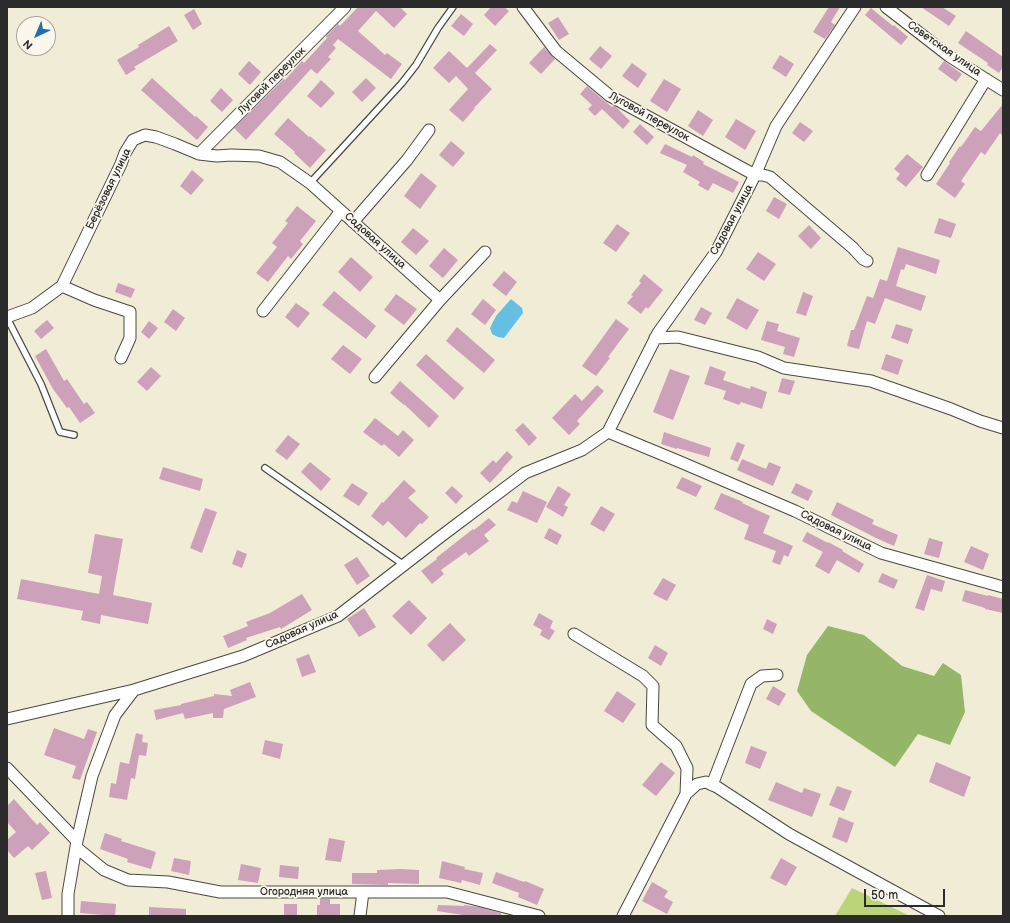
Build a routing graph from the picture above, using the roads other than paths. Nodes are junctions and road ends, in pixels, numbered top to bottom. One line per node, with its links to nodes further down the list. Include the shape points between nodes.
1 (345, 7): 9 (street, Луговой переулок)
2 (453, 7): 12 (lane, via 402,83)
3 (523, 7): 10 (street, Луговой переулок, via 556,51 610,96)
4 (855, 7): 10 (street, Садовая улица, via 776,126)
5 (886, 7): 6 (street, Советская улица, via 949,56)
6 (986, 79): 7 (street, Советская улица); 11 (street)
7 (1003, 90)
8 (429, 130): 14 (street, via 407,160)
9 (199, 154): 12 (street, Берёзовая улица, via 258,156 280,162); 17 (street, Берёзовая улица, via 156,137 144,135 133,140)
10 (755, 175): 16 (street, Луговой переулок, via 770,177); 21 (street, Садовая улица, via 716,252)
11 (927, 175)
12 (310, 183): 13 (street, Садовая улица)
13 (341, 211): 14 (street, Садовая улица); 19 (street)
14 (353, 222): 18 (street, Садовая улица)
15 (486, 252): 18 (street)
16 (867, 261)
17 (62, 286): 20 (street, Берёзовая улица, via 32,308); 22 (street, via 130,312 130,338)
18 (440, 300): 23 (street)
19 (263, 311)
20 (7, 317): 26 (lane, via 41,384 60,432)
21 (655, 338): 24 (street, via 678,337 758,357 784,368 871,380); 25 (street, Садовая улица)
22 (121, 358)
23 (375, 377)
24 (1003, 428)
25 (608, 432): 28 (street, Садовая улица, via 582,450 525,473); 29 (street, Садовая улица, via 796,511 881,553)
26 (74, 435)
27 (265, 468): 28 (lane)
28 (404, 565): 32 (street, Садовая улица, via 338,616 243,656)
29 (1003, 587)
30 (574, 634): 36 (street, via 643,676 653,686 652,725 676,746 687,768)
31 (777, 675): 35 (street, via 762,676 751,684)
32 (134, 690): 33 (street, Садовая улица); 37 (street, via 115,715 92,776)
33 (7, 719)
34 (7, 768): 37 (street, Огородняя улица)
35 (712, 785): 36 (street, via 706,782 697,784); 43 (street, via 789,834)
36 (686, 794): 42 (street)
37 (77, 845): 38 (street, Огородняя улица, via 104,870 128,880 168,882 220,892); 39 (street, via 68,894)
38 (363, 892): 40 (street); 41 (street, Огородняя улица, via 447,892)
39 (68, 916)
40 (360, 916)
41 (539, 916)
42 (623, 916)
43 (939, 916)

